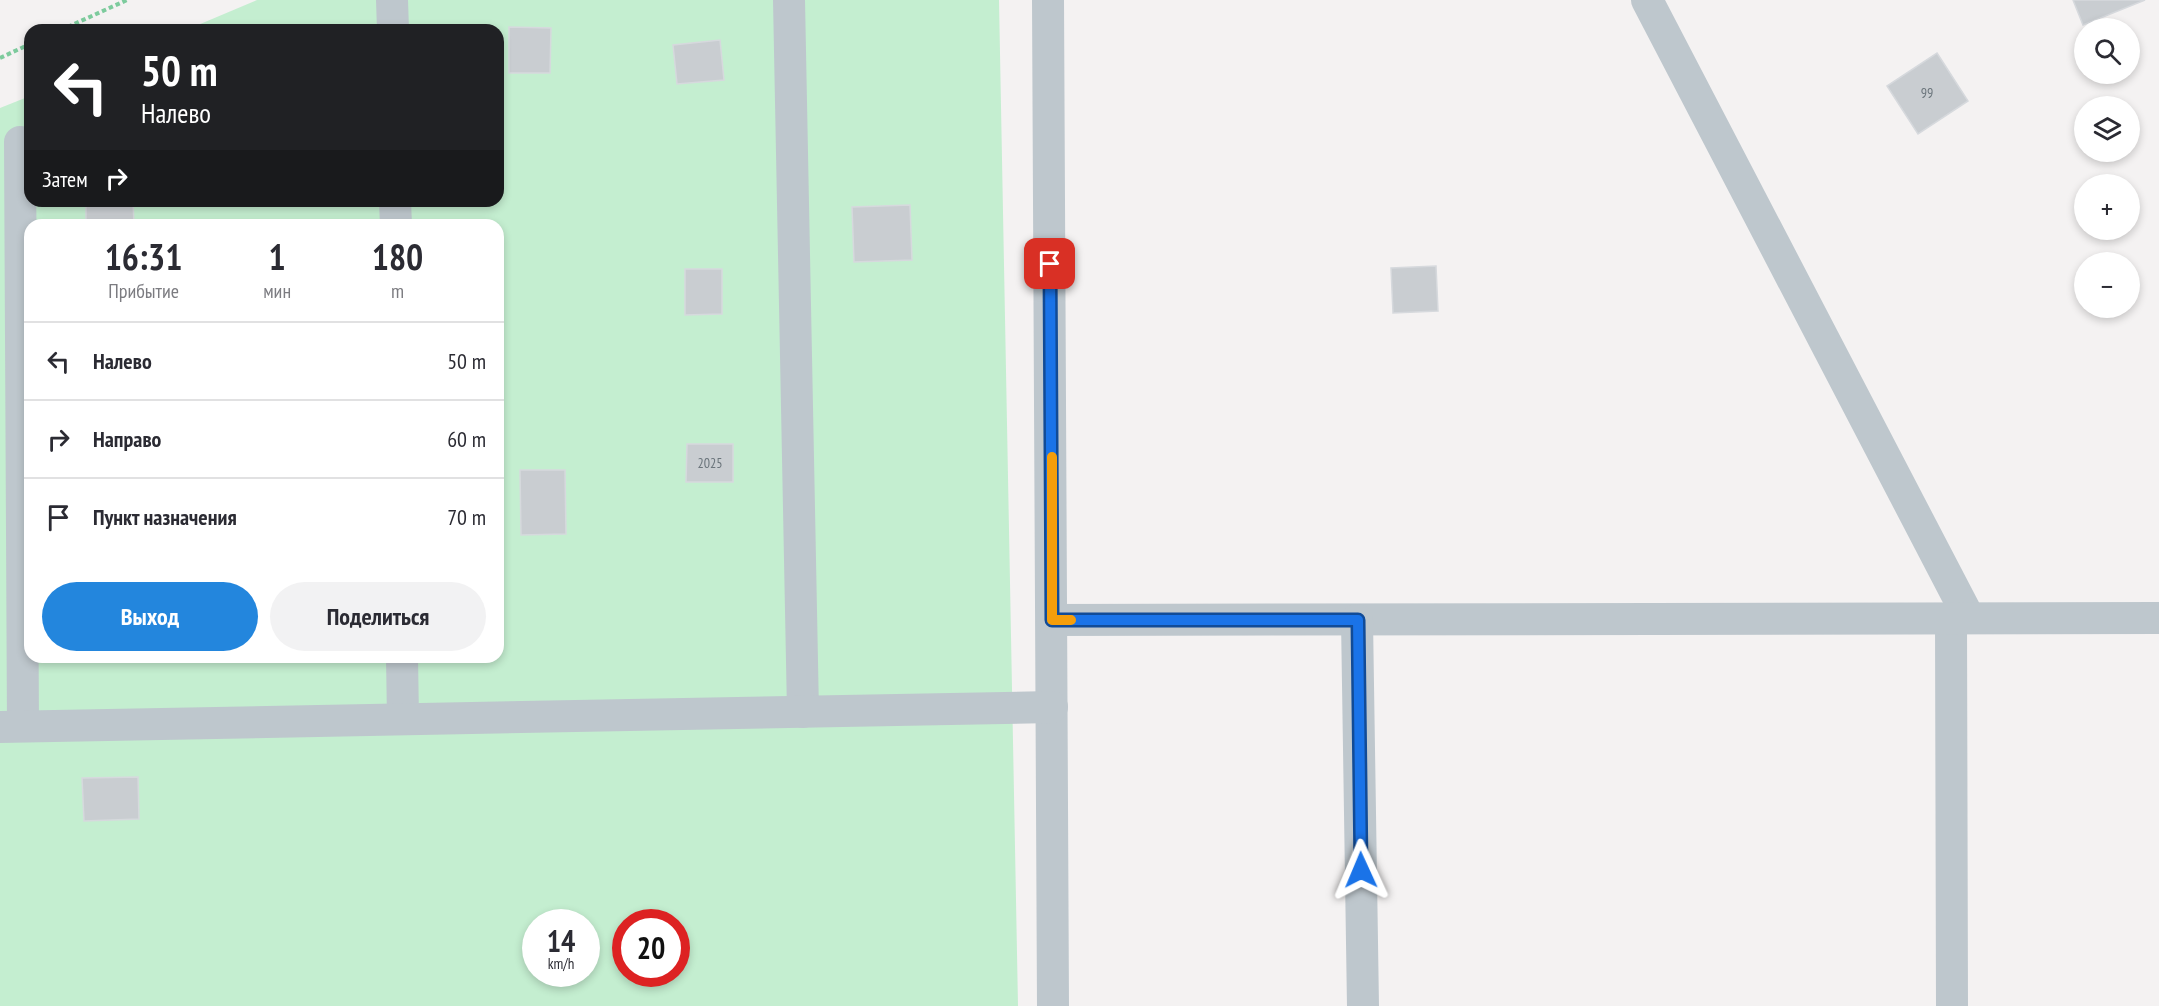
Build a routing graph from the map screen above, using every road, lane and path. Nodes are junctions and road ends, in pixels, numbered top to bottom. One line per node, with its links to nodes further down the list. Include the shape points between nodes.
1 (127, 0): 6 (path)
2 (392, 0): 7 (street)
3 (789, 0): 17 (street)
4 (1048, 0): 13 (street)
5 (1647, 0): 11 (street)
6 (74, 24)
7 (393, 24)
8 (24, 47): 9 (path)
9 (0, 58)
10 (21, 142): 19 (street)
11 (1960, 618): 12 (street); 14 (street); 22 (street)
12 (2159, 618)
13 (1052, 620): 14 (street); 16 (street)
14 (1358, 620): 21 (street)
15 (402, 663): 18 (street)
16 (1052, 707): 17 (street); 20 (street)
17 (802, 712): 18 (street)
18 (403, 719): 19 (street)
19 (11, 727)
20 (1053, 1006)
21 (1363, 1006)
22 (1953, 1006)

